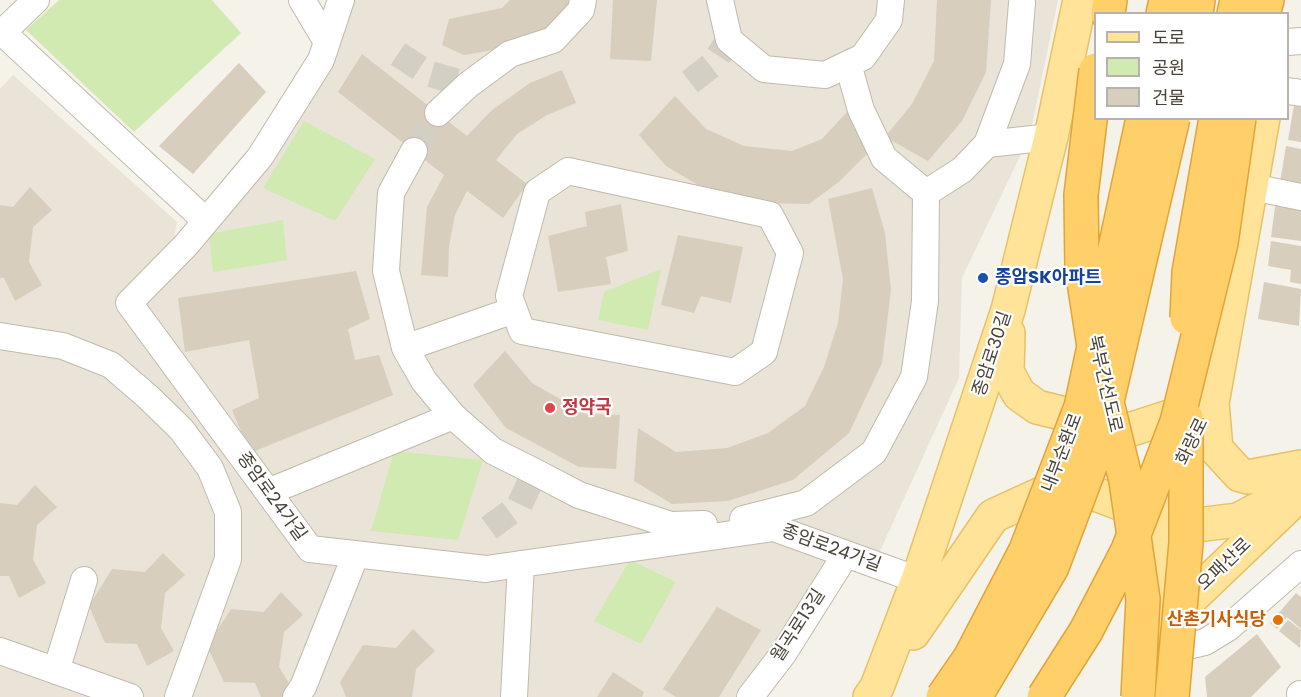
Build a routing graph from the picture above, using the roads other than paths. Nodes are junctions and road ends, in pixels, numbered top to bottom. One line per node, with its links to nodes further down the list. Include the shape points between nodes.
1 (36, 0): 9 (street)
2 (302, 0): 10 (street)
3 (342, 0): 10 (street, 종암로24가길)
4 (583, 0): 13 (street, via 580,10 553,40 510,54)
5 (720, 0): 11 (street, via 729,40 764,69 825,75)
6 (891, 0): 11 (street, via 889,20 863,57)
7 (1080, 0): 19 (main road, 종암로30길)
8 (1030, 1): 20 (street, via 1017,64)
9 (1, 34): 25 (street)
10 (327, 42): 25 (street, 종암로24가길, via 321,60 260,157)
11 (848, 64): 23 (street, via 861,110 884,159)
12 (1094, 79): 57 (highway, 북부간선도로, bridge, via 1081,195 1082,268 1095,353 1126,481 1143,599)
13 (438, 113)
14 (1143, 120): 53 (highway, 내부순환로, bridge, via 1081,407 1026,550 970,658)
15 (1173, 120): 54 (highway, 내부순환로, bridge, via 1095,453 1052,567)
16 (1216, 120): 59 (highway, bridge, via 1190,272 1186,543)
17 (1239, 120): 55 (highway, bridge, via 1221,243 1177,422 1128,550 1086,631)
18 (1263, 120): 22 (main road, 화랑로)
19 (1051, 137): 20 (street); 27 (main road, 종암로30길)
20 (987, 144): 23 (street, via 962,170)
21 (414, 151): 29 (street, via 391,193 386,271)
22 (1251, 187): 24 (street); 30 (main road, 화랑로)
23 (926, 193): 31 (street, via 925,301 914,377 874,452 806,503 728,523 671,525 579,495 493,451)
24 (1301, 197)
25 (206, 221): 34 (street, 종암로24가길, via 129,303)
26 (514, 310): 26 (street, via 508,296 537,192 568,171 770,215 790,253 764,352 735,372 522,331); 29 (street)
27 (1008, 310): 30 (main road, bridge, via 1007,372 1019,394 1037,407 1129,430); 42 (main road, 종암로30길)
28 (0, 336): 49 (street, via 63,346 111,365 181,429 210,468 228,512 228,559)
29 (405, 348): 31 (street, via 424,381)
30 (1212, 403): 32 (main road, via 1216,449 1240,475 1248,477); 36 (main road, 화랑로)
31 (453, 416): 34 (street)
32 (1301, 467)
33 (1301, 483): 36 (main road, 오패산로, via 1239,520)
34 (268, 492): 37 (street, 종암로24가길, via 310,549)
35 (1301, 493): 43 (main road, 오패산로)
36 (1154, 523): 43 (main road, 화랑로); 47 (main road, bridge, via 1130,507 1098,495 1052,489 993,516)
37 (356, 554): 39 (street, 종암로24가길, via 486,569); 50 (street)
38 (846, 554): 39 (street, 종암로24가길, via 774,528); 42 (street, 종암로24가길); 52 (street, 월곡로13길, via 783,654)
39 (521, 564): 51 (street)
40 (1301, 564): 43 (street, via 1228,628 1205,642)
41 (84, 580): 45 (street)
42 (918, 580): 47 (main road, 종암로30길)
43 (1145, 647): 56 (main road); 58 (main road)
44 (0, 651): 45 (street)
45 (56, 671): 46 (street)
46 (92, 691): 48 (street)
47 (874, 692)
48 (130, 697)
49 (178, 697)
50 (296, 697)
51 (514, 697)
52 (750, 697)
53 (943, 697)
54 (975, 697)
55 (1044, 697)
56 (1130, 697)
57 (1138, 697)
58 (1143, 697)
59 (1172, 697)

